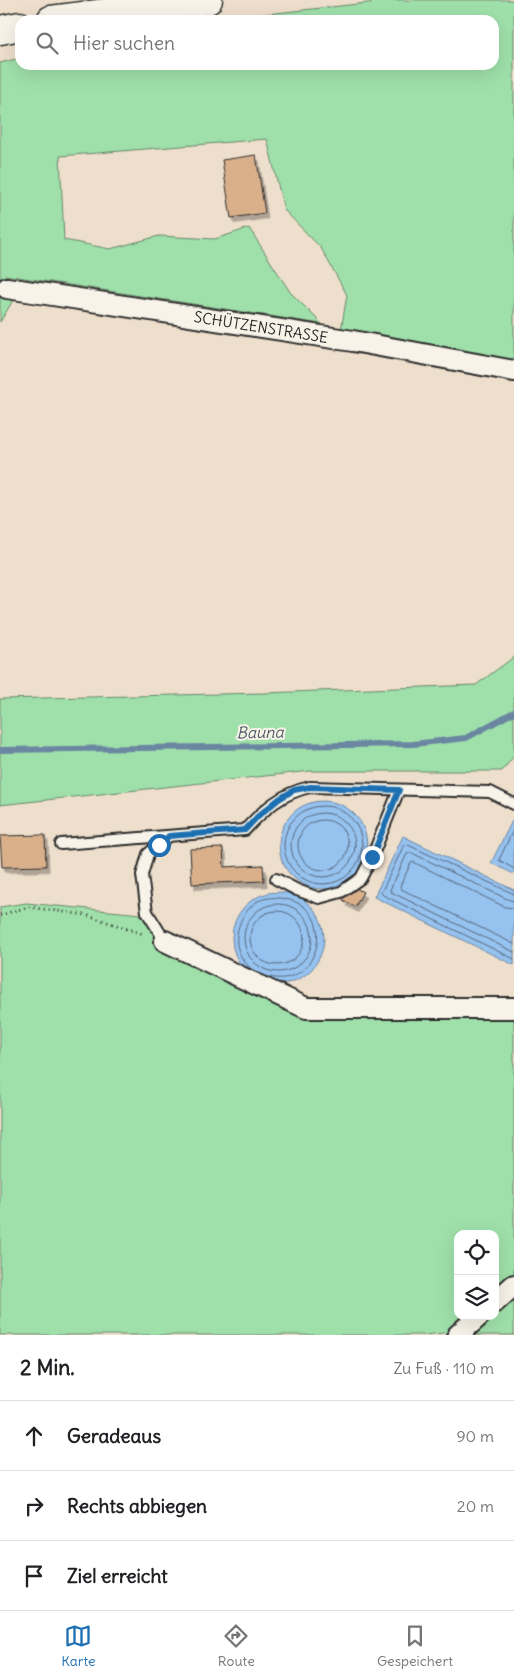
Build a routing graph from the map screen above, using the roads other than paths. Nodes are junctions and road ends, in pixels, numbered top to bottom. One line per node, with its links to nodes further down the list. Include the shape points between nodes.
1 (208, 0): 2 (highway)
2 (90, 15)
3 (15, 27): 4 (highway)
4 (0, 30)
5 (7, 288): 6 (street, SCHÜTZENSTRASSE, via 353,341)
6 (514, 371)
7 (399, 790): 8 (lane, via 490,792); 9 (lane, via 310,787 294,790 258,816 245,830); 11 (lane, via 361,878 341,892 318,898)
8 (514, 804)
9 (169, 836): 10 (lane); 12 (lane, via 148,854 142,875 147,912)
10 (61, 844)
11 (276, 879)
12 (165, 941): 13 (street, via 306,1008)
13 (514, 1008)
14 (514, 1285): 15 (street)
15 (499, 1298)
16 (475, 1320): 17 (street)
17 (458, 1335)

